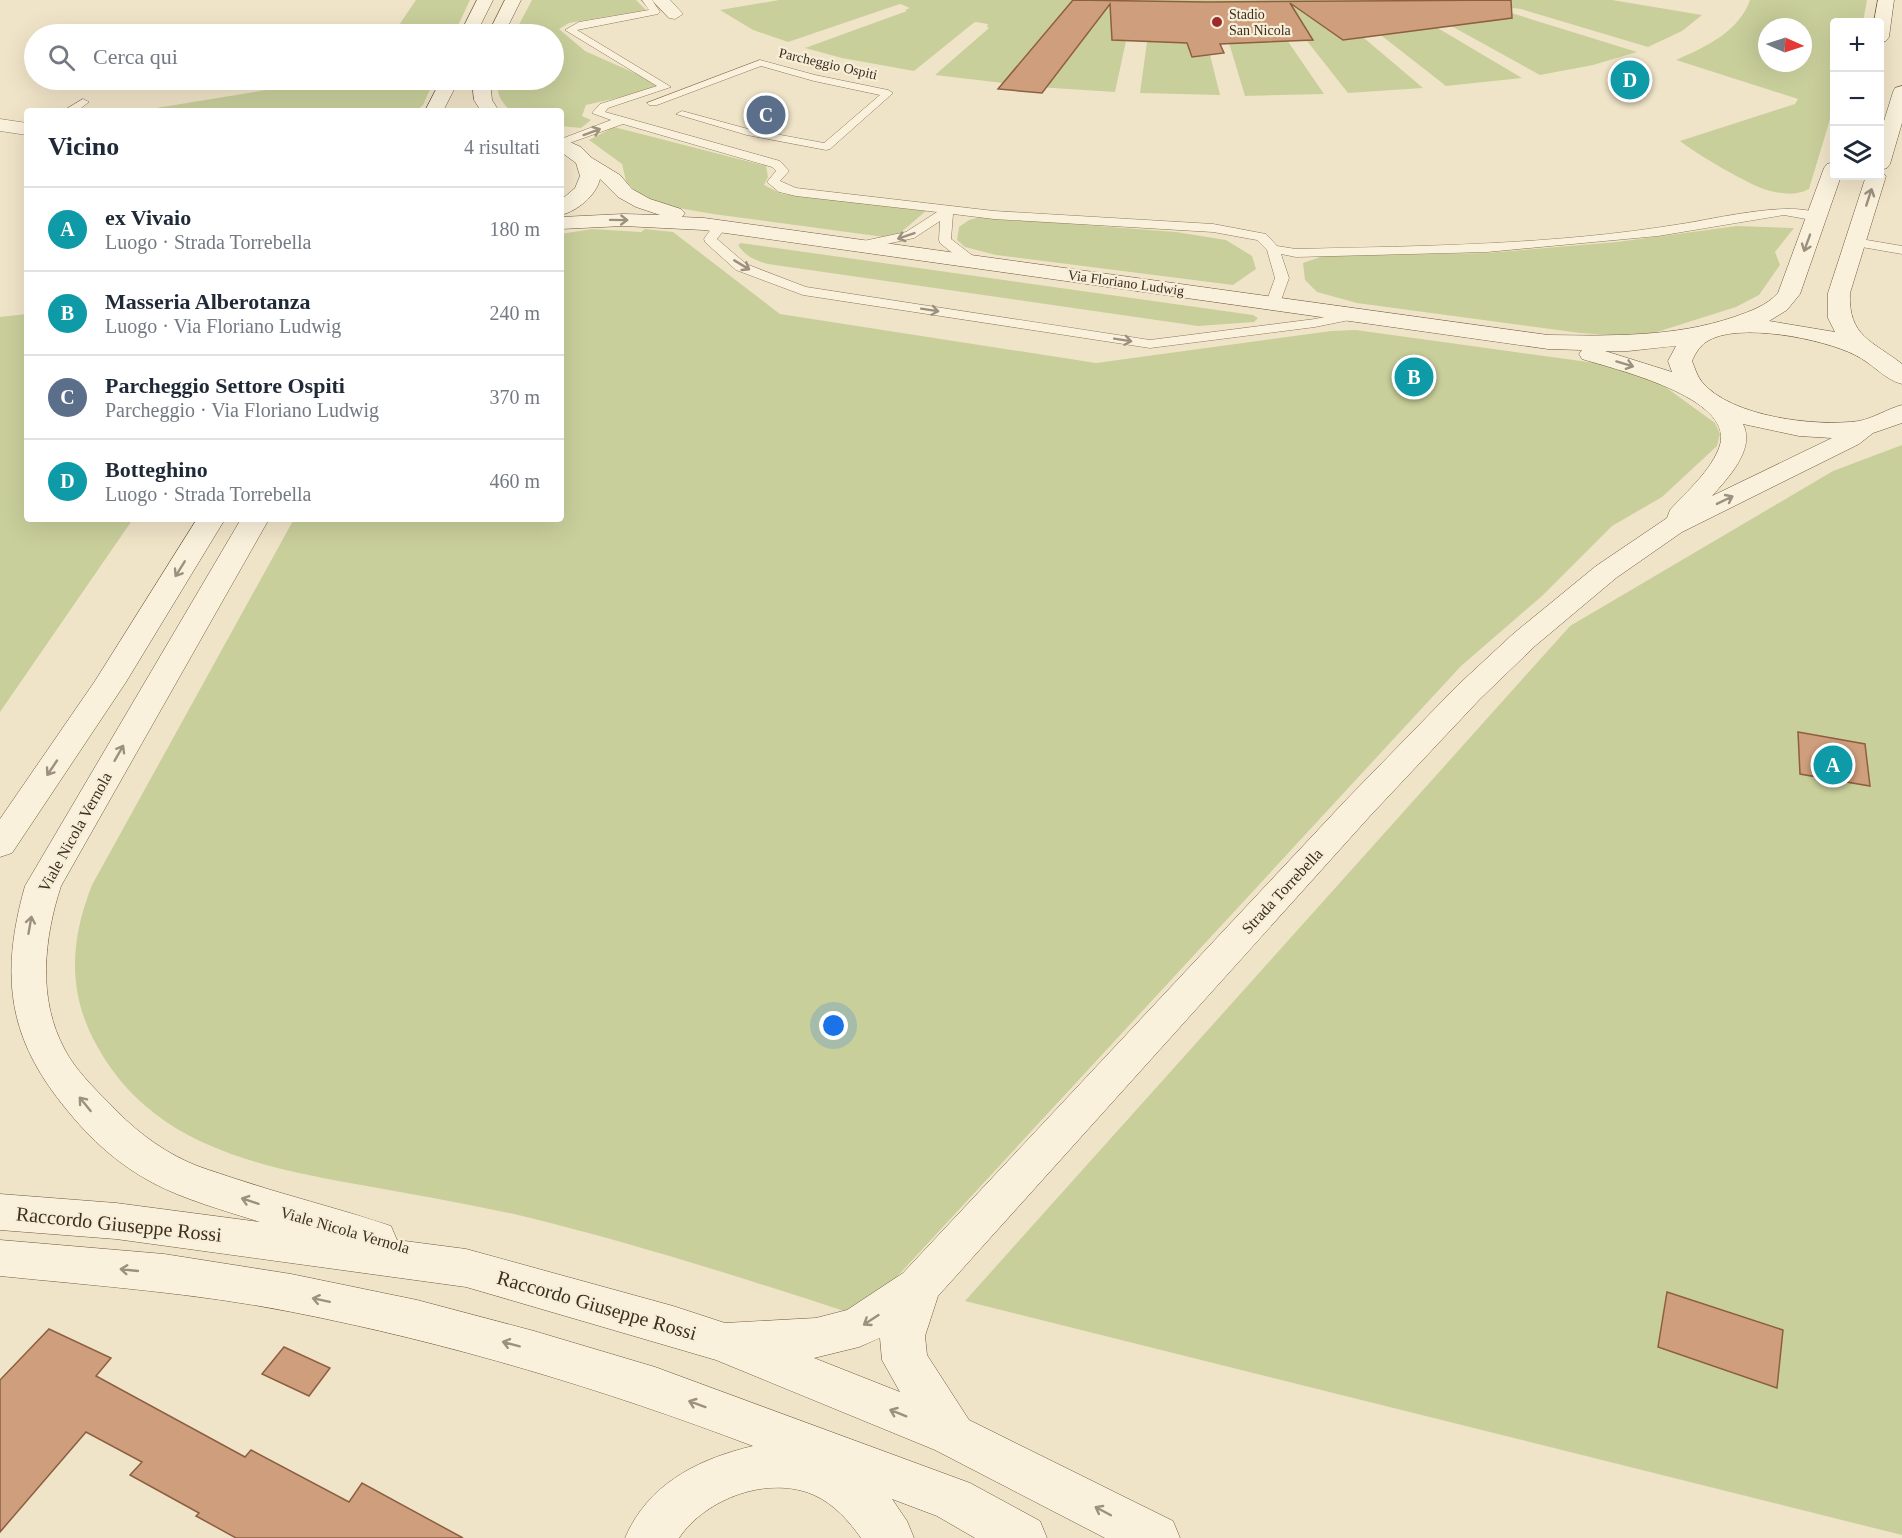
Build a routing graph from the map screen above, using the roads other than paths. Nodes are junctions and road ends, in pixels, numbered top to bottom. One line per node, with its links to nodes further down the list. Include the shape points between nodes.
1 (485, 0): 8 (main road)
2 (513, 0): 9 (main road)
3 (647, 0): 18 (lane, via 655,12 579,25 570,30 666,87 604,106 598,113)
4 (660, 0): 6 (main road)
5 (1887, 0): 7 (main road)
6 (675, 14)
7 (1884, 18)
8 (473, 24)
9 (501, 24)
10 (445, 90): 15 (main road)
11 (482, 90): 16 (main road)
12 (1902, 92): 21 (main road)
13 (83, 102): 14 (lane)
14 (74, 108)
15 (436, 108)
16 (488, 108)
17 (682, 114): 18 (lane, Parcheggio Ospiti, via 825,147 888,93 760,63)
18 (619, 119): 22 (lane, Parcheggio Ospiti, one-way to 18); 29 (lane, via 776,164 783,171 773,182 783,189)
19 (0, 125): 20 (main road)
20 (24, 129)
21 (1896, 130): 24 (main road)
22 (564, 143)
23 (564, 146): 25 (main road)
24 (1884, 156)
25 (588, 163): 28 (main road, via 592,173 589,185); 32 (main road, via 634,198)
26 (1830, 179): 30 (main road)
27 (1875, 180): 33 (main road, one-way to 27)
28 (564, 207)
29 (947, 211): 34 (lane, one-way to 34, via 910,235); 35 (lane, via 1213,228 1261,237); 37 (lane, via 945,240)
30 (1817, 216): 35 (lane, via 1784,211 1658,232 1487,248 1296,253); 40 (main road, one-way to 40, via 1783,303 1751,320)
31 (564, 223): 32 (main road, one-way to 32, via 623,220)
32 (712, 225): 34 (main road, Via Floriano Ludwig); 39 (lane, one-way to 39, via 710,239 741,267 803,291 1150,344)
33 (1855, 242): 36 (lane); 42 (main road, via 1837,312 1844,330)
34 (859, 246): 37 (main road, Via Floriano Ludwig)
35 (1273, 249): 38 (lane, via 1282,278)
36 (1902, 250)
37 (972, 262): 38 (main road, Via Floriano Ludwig)
38 (1273, 303): 39 (main road, Via Floriano Ludwig)
39 (1354, 315): 41 (main road, Via Floriano Ludwig)
40 (1706, 333): 41 (main road, via 1628,344); 42 (main road, via 1798,330); 45 (main road, via 1686,347 1680,362 1685,377)
41 (1548, 342): 45 (main road, one-way to 45, via 1650,372)
42 (1866, 351): 43 (main road); 44 (main road)
43 (1902, 366)
44 (1902, 377)
45 (1705, 397): 47 (main road, via 1760,420 1794,428); 50 (main road, via 1734,432 1733,447)
46 (1898, 418): 47 (main road)
47 (1863, 429): 50 (main road, one-way to 47, via 1850,439)
48 (209, 522): 51 (main road, one-way to 51, via 110,682)
49 (253, 522): 54 (main road, Viale Nicola Vernola, one-way to 49, via 171,1173 127,1147 96,1118 45,1050 33,1015 27,978 28,940 43,886)
50 (1672, 526): 55 (main road, Strada Torrebella, via 1597,579 1469,692)
51 (0, 845)
52 (0, 1212): 54 (main road, Raccordo Giuseppe Rossi, via 116,1221)
53 (0, 1258): 57 (main road, one-way to 53, via 655,1388 417,1320 291,1293 164,1273)
54 (466, 1268): 56 (main road, Raccordo Giuseppe Rossi)
55 (919, 1286): 56 (main road, one-way to 56, via 859,1327 816,1338); 58 (main road, via 902,1336 905,1360)
56 (725, 1343): 58 (main road, Raccordo Giuseppe Rossi, one-way to 56)
57 (742, 1421): 59 (main road); 60 (main road)
58 (952, 1435): 64 (main road, Raccordo Giuseppe Rossi, one-way to 58)
59 (821, 1475): 60 (main road); 61 (main road, via 766,1466 725,1475 688,1496 656,1526); 62 (main road, via 866,1504)
60 (953, 1499): 63 (main road)
61 (650, 1538)
62 (889, 1538)
63 (1022, 1538)
64 (1155, 1538)

